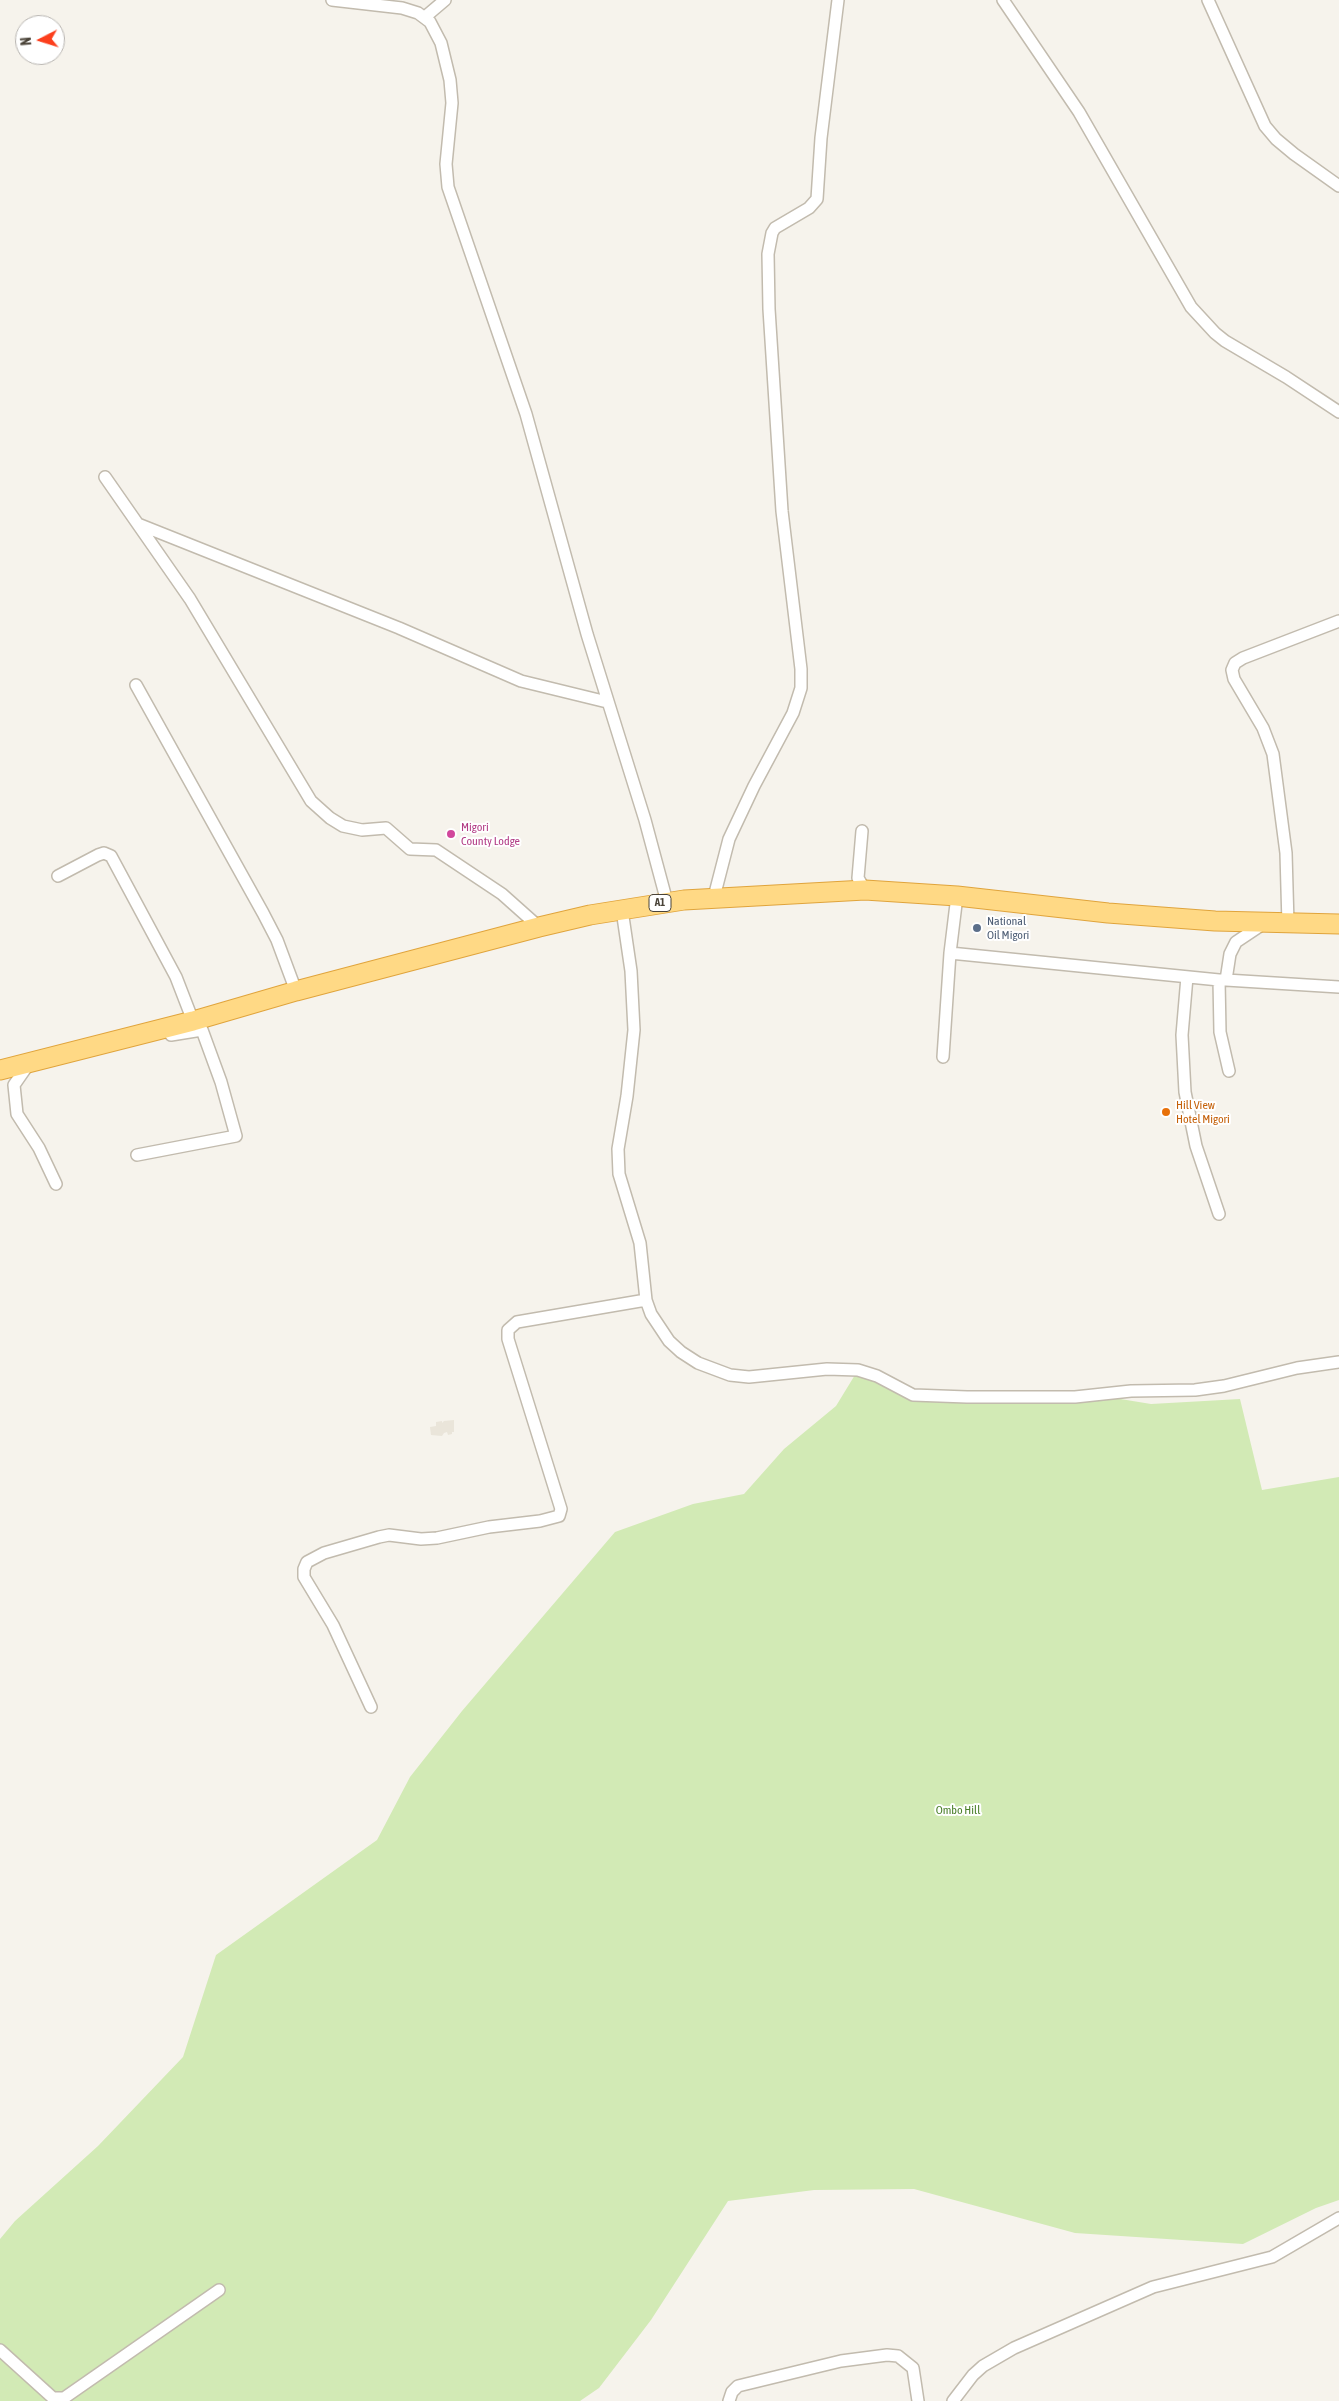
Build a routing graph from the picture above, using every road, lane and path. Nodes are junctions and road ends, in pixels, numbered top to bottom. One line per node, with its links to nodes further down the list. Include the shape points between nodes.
1 (332, 0): 6 (street)
2 (445, 0): 7 (street)
3 (838, 0): 19 (street, via 817,199 809,208 776,228 768,254 782,511 801,688 793,714 729,839)
4 (1003, 0): 9 (street, via 1079,112 1191,307 1226,341)
5 (1208, 0): 8 (street, via 1265,126 1294,154)
6 (402, 4): 7 (street)
7 (425, 17): 14 (street, via 441,42 450,80 448,187 526,414)
8 (1339, 186)
9 (1339, 412)
10 (105, 477): 11 (street)
11 (138, 524): 14 (street, via 399,628 521,681); 25 (street, via 190,599 311,801 343,826 362,830 386,828 410,849 440,852 502,894)
12 (1339, 621): 23 (street, via 1243,658 1232,670 1273,754 1286,853)
13 (136, 685): 30 (street, via 263,913)
14 (607, 702): 20 (street)
15 (862, 831): 17 (street, via 858,878)
16 (58, 876): 31 (street, via 98,855 111,856 176,977)
17 (865, 890): 18 (highway, A1); 19 (highway, A1)
18 (957, 896): 22 (highway, A1, via 1108,913); 26 (street)
19 (714, 897): 20 (highway, A1)
20 (667, 902): 21 (highway, A1)
21 (622, 910): 25 (highway, A1); 39 (street, via 632,971 634,1030 618,1163 640,1243)
22 (1263, 924): 23 (highway, A1); 28 (street, via 1234,946)
23 (1288, 924): 24 (highway, A1)
24 (1339, 924)
25 (539, 927): 30 (highway, A1)
26 (950, 953): 27 (street); 32 (street)
27 (1187, 977): 28 (street); 38 (street, via 1182,1035 1186,1092 1196,1146)
28 (1223, 980): 29 (street); 35 (street, via 1220,1032)
29 (1339, 987)
30 (296, 991): 31 (highway, A1)
31 (193, 1021): 33 (highway, A1)
32 (943, 1057)
33 (29, 1062): 34 (highway, A1); 36 (street, via 202,1030 236,1136); 37 (street, via 14,1085 17,1114 39,1148)
34 (0, 1070)
35 (1229, 1071)
36 (137, 1155)
37 (56, 1184)
38 (1219, 1214)
39 (646, 1300): 40 (street, via 669,1341 681,1352 712,1369 749,1377 827,1369 858,1370 913,1395 1046,1398 1131,1390 1195,1390); 41 (street, via 518,1322 508,1330 510,1348 561,1508 559,1516 436,1538 379,1537 324,1553 307,1562 304,1577 333,1625)
40 (1339, 1362)
41 (370, 1707)
42 (1339, 2218): 47 (street, via 1272,2257 1153,2287 1014,2348 983,2366)
43 (219, 2290): 44 (street, via 61,2399 52,2398)
44 (0, 2350)
45 (729, 2401): 46 (street, via 738,2386 841,2360 887,2355 898,2356 912,2368)
46 (918, 2401)
47 (953, 2401)

